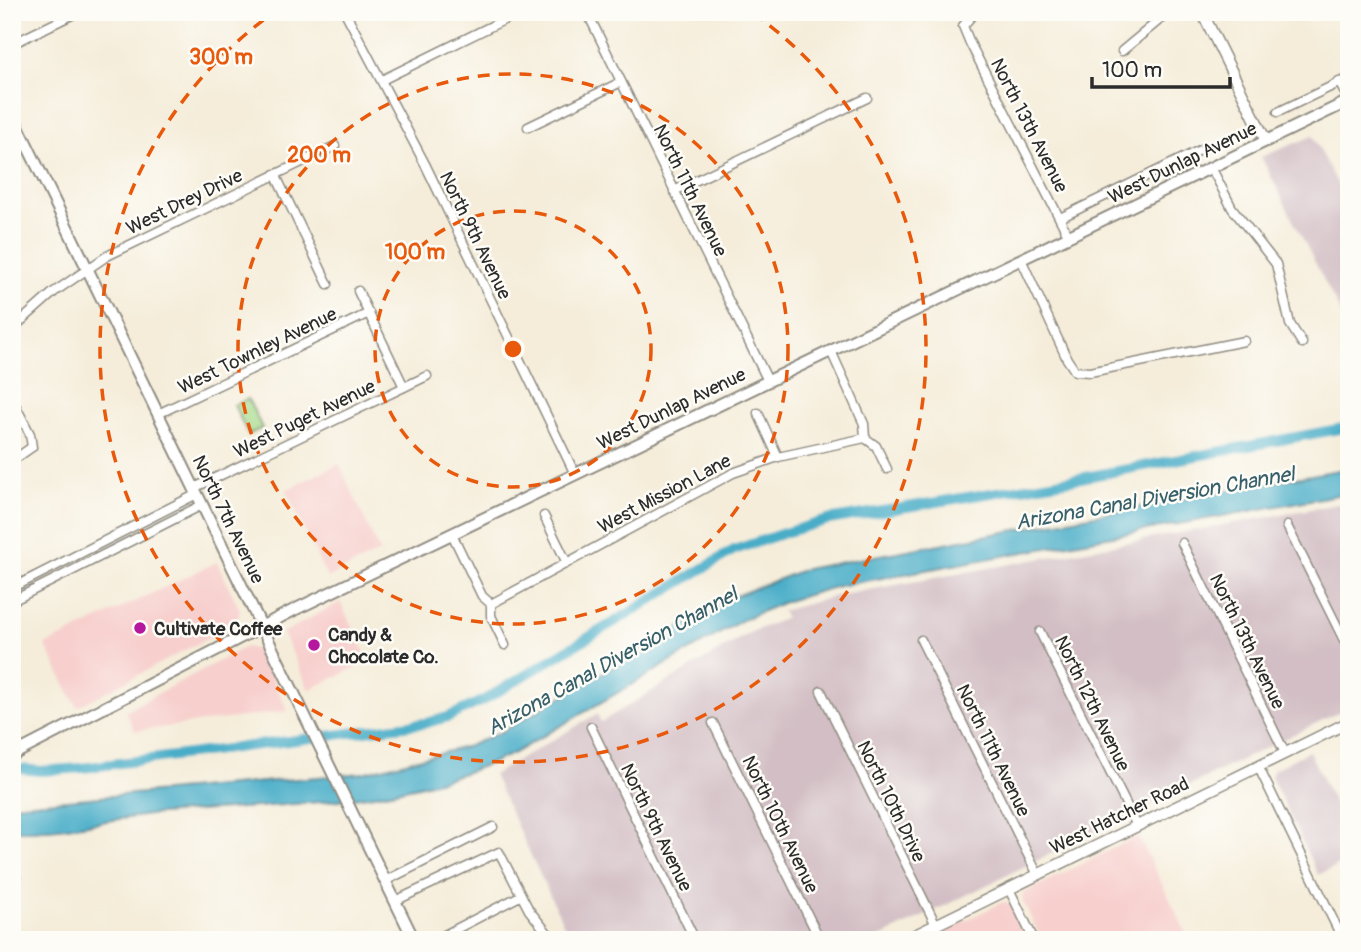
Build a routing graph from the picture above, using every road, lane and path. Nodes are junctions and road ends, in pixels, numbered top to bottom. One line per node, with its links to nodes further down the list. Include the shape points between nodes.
1 (78, 12): 8 (street)
2 (345, 12): 11 (street, North 9th Avenue)
3 (520, 12): 11 (street)
4 (587, 12): 12 (street, North 11th Avenue)
5 (975, 12): 25 (street, North 13th Avenue, via 963,26)
6 (1168, 12): 9 (street)
7 (1202, 12): 19 (street)
8 (12, 44)
9 (1122, 51)
10 (1349, 78): 13 (street, West Dunlap Avenue)
11 (382, 80): 46 (street, North 9th Avenue)
12 (621, 82): 18 (street); 24 (street, North 11th Avenue)
13 (1339, 82): 15 (street); 16 (street, West Dunlap Avenue)
14 (867, 99): 24 (street)
15 (1349, 101): 19 (main road, West Dunlap Avenue)
16 (1278, 112)
17 (12, 114): 28 (main road, North 7th Avenue)
18 (528, 127)
19 (1266, 141): 22 (main road, West Dunlap Avenue)
20 (335, 146): 23 (street, West Drey Drive)
21 (1204, 148): 25 (street, West Dunlap Avenue)
22 (1210, 167): 26 (main road, West Dunlap Avenue); 34 (street, via 1232,208 1276,264 1290,324)
23 (275, 174): 28 (street, West Drey Drive); 29 (street)
24 (674, 191): 37 (street, North 11th Avenue)
25 (1060, 218): 26 (street, North 13th Avenue)
26 (1069, 237): 27 (main road, West Dunlap Avenue)
27 (1021, 260): 33 (street, via 1075,371 1090,372); 35 (main road, West Dunlap Avenue)
28 (87, 270): 32 (street, West Drey Drive); 41 (main road, North 7th Avenue)
29 (328, 284)
30 (358, 291): 31 (street)
31 (369, 313): 38 (street); 41 (street, West Townley Avenue)
32 (12, 328)
33 (1244, 341)
34 (1303, 343)
35 (831, 351): 37 (main road, West Dunlap Avenue); 42 (street, via 864,424)
36 (427, 376): 38 (street, West Puget Avenue)
37 (768, 381): 46 (main road, West Dunlap Avenue)
38 (404, 387): 47 (street, West Puget Avenue)
39 (12, 399): 44 (street, via 32,447)
40 (758, 414): 43 (street)
41 (158, 415): 47 (main road, North 7th Avenue)
42 (865, 438): 43 (street, West Mission Lane); 45 (street, via 876,446)
43 (778, 457): 53 (street, West Mission Lane, via 718,480)
44 (12, 461)
45 (887, 469)
46 (575, 474): 51 (main road, West Dunlap Avenue)
47 (196, 491): 48 (main road, North 7th Avenue); 54 (street, West Puget Avenue)
48 (202, 505): 55 (street); 59 (main road, North 7th Avenue)
49 (544, 516): 53 (street)
50 (1287, 526): 63 (street)
51 (452, 534): 58 (street, via 482,596); 59 (main road, West Dunlap Avenue)
52 (1182, 543): 68 (street, North 13th Avenue)
53 (567, 563): 58 (street, West Mission Lane)
54 (35, 577): 55 (street); 56 (street, West Puget Avenue)
55 (40, 587): 57 (street)
56 (12, 588)
57 (12, 601)
58 (491, 604): 62 (street, via 491,616)
59 (262, 626): 69 (main road, West Dunlap Avenue); 74 (main road, North 7th Avenue)
60 (1040, 632): 71 (street, North 12th Avenue)
61 (921, 640): 73 (street, North 11th Avenue)
62 (505, 645)
63 (1349, 650)
64 (821, 691): 78 (street, North 10th Drive)
65 (1349, 722): 68 (street, West Hatcher Road)
66 (713, 723): 83 (street, North 10th Avenue)
67 (591, 727): 82 (street, North 9th Avenue)
68 (1285, 753): 70 (street, West Hatcher Road)
69 (12, 755)
70 (1258, 766): 71 (street, West Hatcher Road); 86 (street)
71 (1137, 826): 73 (street, West Hatcher Road)
72 (493, 827): 74 (street)
73 (1038, 875): 75 (street, West Hatcher Road)
74 (385, 881): 77 (main road, North 7th Avenue)
75 (1009, 889): 78 (street, West Hatcher Road); 85 (street)
76 (520, 896): 77 (street, via 499,852); 80 (street); 81 (street)
77 (395, 901): 79 (main road, North 7th Avenue)
78 (936, 925): 84 (street, West Hatcher Road)
79 (409, 938)
80 (435, 940)
81 (554, 940)
82 (695, 940)
83 (820, 940)
84 (905, 940)
85 (1034, 940)
86 (1343, 940)

